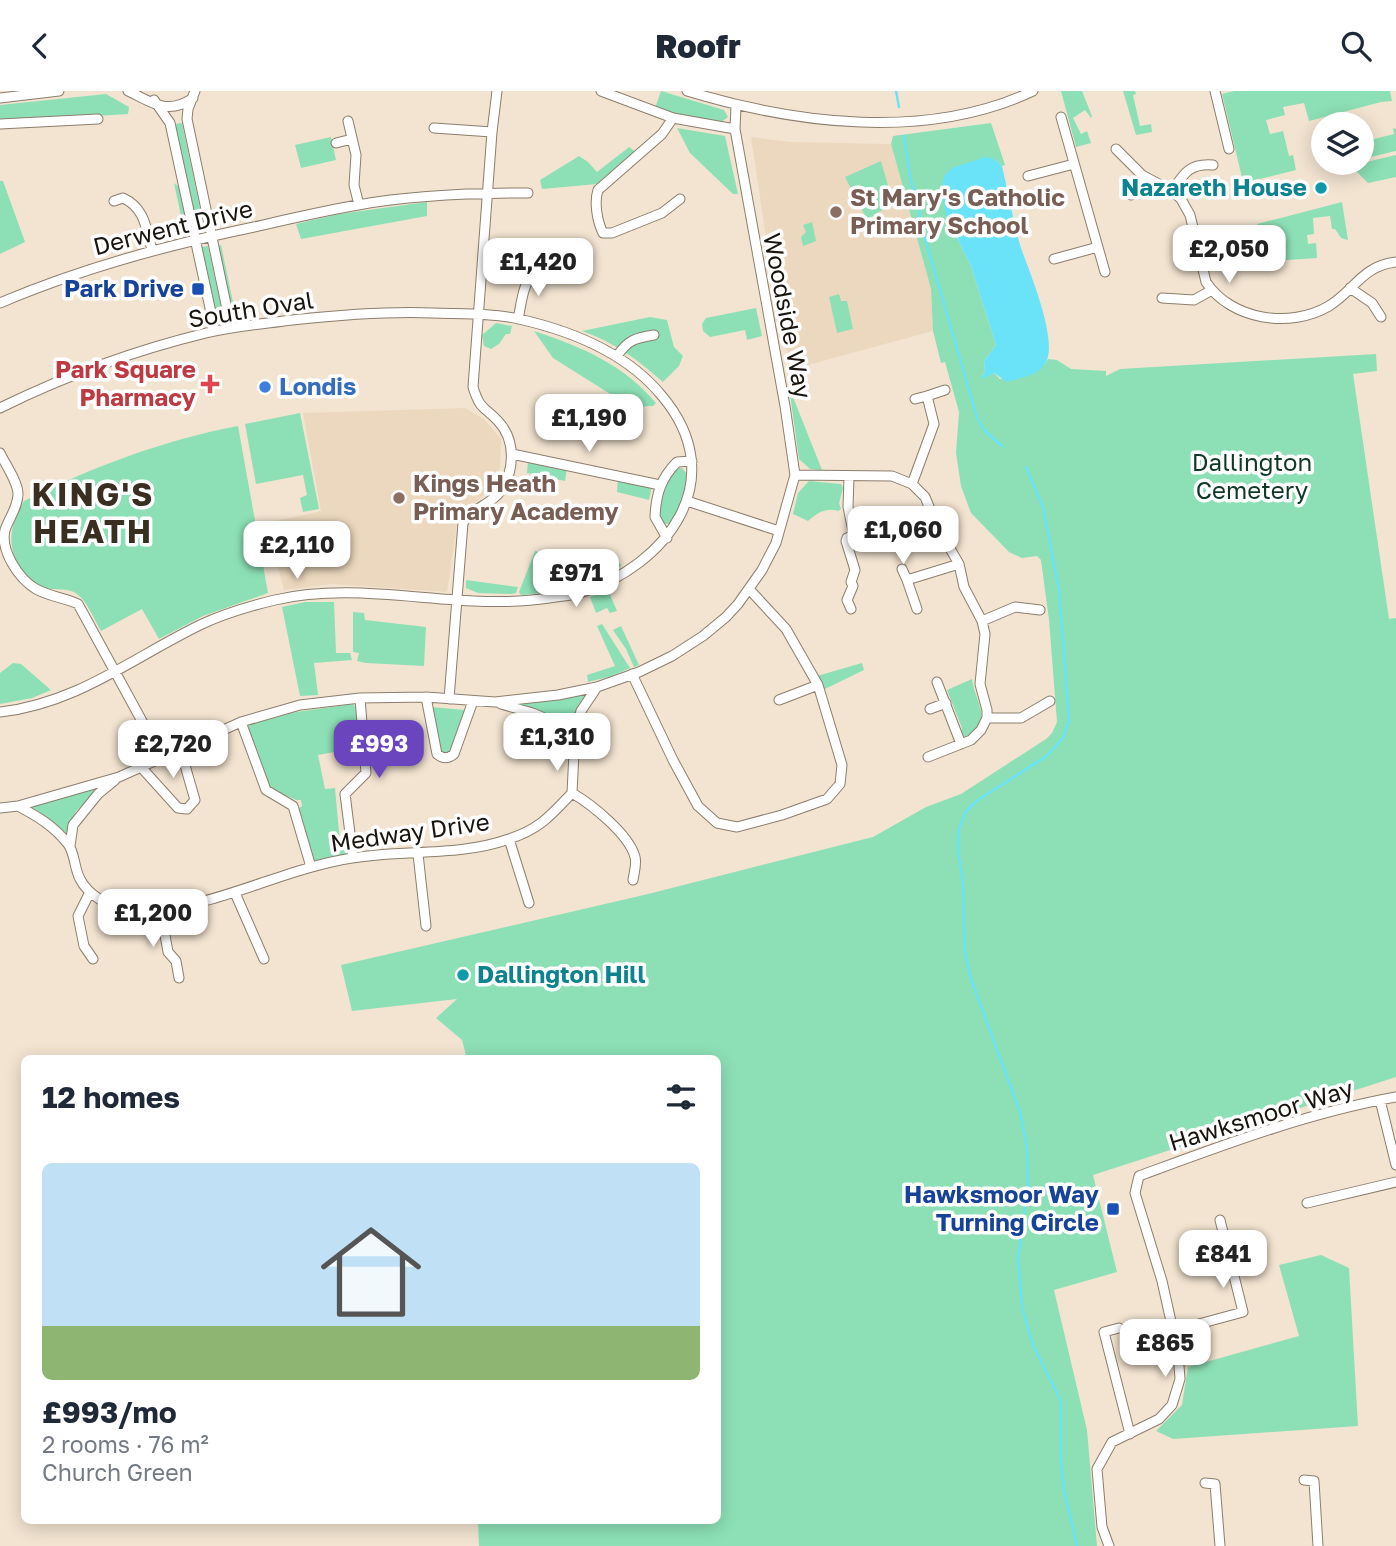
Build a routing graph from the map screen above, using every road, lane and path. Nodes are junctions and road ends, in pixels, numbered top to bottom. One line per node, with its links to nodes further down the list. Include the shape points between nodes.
1 (60, 91): 10 (street)
2 (128, 91): 11 (street)
3 (143, 91): 11 (street)
4 (497, 91): 20 (street)
5 (601, 91): 14 (street)
6 (687, 91): 12 (street)
7 (1032, 91): 12 (street, via 978,111 931,120 840,120)
8 (1215, 91): 24 (street)
9 (195, 93): 11 (street, via 166,108); 36 (street, via 187,119)
10 (0, 98)
11 (157, 103): 37 (street, via 170,123)
12 (736, 106): 19 (street, Woodside Way)
13 (1060, 117): 25 (street)
14 (673, 118): 19 (street); 33 (street, via 662,134 598,190 599,225 603,233 612,233 662,213)
15 (98, 119): 17 (street)
16 (348, 121): 21 (street)
17 (0, 124)
18 (434, 128): 20 (street)
19 (735, 129): 62 (street, Woodside Way)
20 (492, 132): 31 (street)
21 (352, 139): 22 (street); 35 (street)
22 (336, 143)
23 (1116, 149): 27 (street)
24 (1229, 149)
25 (1074, 164): 28 (street); 38 (street)
26 (1213, 165): 29 (street, via 1198,164 1188,170)
27 (1143, 175): 29 (street); 32 (street)
28 (1028, 176)
29 (1172, 191): 45 (street, via 1190,215 1200,264)
30 (528, 193): 31 (street, Derwent Drive)
31 (487, 194): 35 (street, Derwent Drive); 48 (street)
32 (1131, 195)
33 (680, 199)
34 (114, 201): 39 (street, via 123,198 142,213)
35 (359, 205): 36 (street, Derwent Drive)
36 (211, 236): 37 (street, Derwent Drive); 51 (street)
37 (195, 239): 39 (street, Derwent Drive); 52 (street)
38 (1098, 247): 40 (street); 43 (street)
39 (152, 250): 47 (street, Derwent Drive)
40 (1054, 259)
41 (1396, 262): 44 (street, via 1371,269)
42 (553, 271): 50 (street, via 536,271 530,276)
43 (1105, 272)
44 (1350, 288): 45 (street, via 1327,307 1283,317 1244,313); 49 (street, via 1372,303)
45 (1212, 290): 46 (street, via 1194,300)
46 (1162, 298)
47 (0, 303)
48 (479, 314): 50 (street, South Oval); 51 (street, South Oval, via 373,312); 60 (street, via 473,387 478,403 503,428)
49 (1381, 317)
50 (518, 319): 54 (street, South Oval, via 578,336)
51 (231, 328): 52 (street, South Oval)
52 (215, 331): 58 (street, South Oval, via 51,383)
53 (654, 335): 54 (street, via 633,338)
54 (617, 356): 61 (street, South Oval, via 664,398 687,439)
55 (945, 390): 56 (street)
56 (927, 395): 57 (street); 64 (street, via 934,424)
57 (915, 399)
58 (0, 408)
59 (0, 453): 71 (street, via 18,492 3,533)
60 (512, 454): 65 (street); 76 (street, via 499,494 463,523)
61 (692, 461): 65 (street, via 677,462); 66 (street)
62 (795, 475): 63 (street); 68 (street, Woodside Way)
63 (849, 477): 64 (street, via 892,476); 69 (street)
64 (912, 484): 72 (street, via 925,497)
65 (660, 485): 70 (street, via 654,517)
66 (687, 501): 68 (street); 70 (street)
67 (891, 521): 69 (street)
68 (779, 531): 75 (street, Woodside Way)
69 (851, 537): 77 (street, via 846,541 855,570 847,600)
70 (667, 538): 76 (street, via 623,575 579,593 523,602)
71 (4, 561): 81 (street, via 39,591 78,604)
72 (959, 564): 74 (street); 80 (street, via 964,587)
73 (902, 569): 74 (street)
74 (907, 580): 78 (street)
75 (749, 589): 82 (street, Woodside Way, via 703,636); 84 (street, via 786,629)
76 (456, 601): 81 (street, via 354,593 279,599 200,625); 88 (street)
77 (851, 609)
78 (917, 609)
79 (1041, 610): 80 (street, via 1015,607)
80 (982, 621): 96 (street, via 985,655 980,684)
81 (114, 672): 95 (street, via 57,701); 101 (street)
82 (632, 674): 84 (street, via 698,806 717,823 737,827 827,799 840,784 842,765); 85 (street, Woodside Way)
83 (937, 682): 93 (street)
84 (818, 685): 89 (street)
85 (597, 687): 92 (street, Woodside Way); 100 (street, via 581,711)
86 (426, 697): 87 (street); 88 (street); 90 (street, via 437,754 442,758 454,754)
87 (360, 698): 97 (street, via 300,705); 111 (street, via 366,773 345,794)
88 (449, 699): 90 (street)
89 (779, 700)
90 (473, 701): 92 (street)
91 (1049, 701): 96 (street, via 1021,718)
92 (495, 702): 100 (street, via 550,721 560,729)
93 (946, 703): 94 (street); 98 (street)
94 (930, 709)
95 (0, 712)
96 (987, 718): 98 (street, via 981,730)
97 (241, 722): 99 (street); 112 (street, via 266,790 293,806)
98 (961, 744): 102 (street)
99 (180, 748): 101 (street); 103 (street, via 195,800 187,809 178,807)
100 (573, 754): 105 (street)
101 (161, 757): 103 (street)
102 (928, 757)
103 (140, 767): 104 (street)
104 (119, 777): 106 (street); 109 (street, via 73,825)
105 (572, 793): 108 (street, Medway Drive, via 543,824); 113 (street, via 592,805 625,840 635,857)
106 (18, 806): 107 (street); 109 (street, via 47,822)
107 (0, 807)
108 (509, 839): 110 (street, Medway Drive, via 466,850); 116 (street)
109 (70, 846): 114 (street, via 80,879)
110 (418, 853): 111 (street, Medway Drive); 118 (street)
111 (353, 857): 112 (street, Medway Drive)
112 (311, 867): 115 (street, Medway Drive)
113 (633, 880)
114 (90, 892): 117 (street, Medway Drive, via 127,911); 120 (street, via 78,916 84,946)
115 (235, 893): 117 (street, Medway Drive); 119 (street)
116 (529, 903)
117 (161, 913): 121 (street, via 168,952 176,961)
118 (426, 926)
119 (264, 959)
120 (93, 960)
121 (179, 978)
122 (1396, 1097): 123 (street, Hawksmoor Way)
123 (1380, 1100): 124 (street); 129 (street, Hawksmoor Way, via 1240,1138 1139,1176 1135,1193)
124 (1396, 1165)
125 (1396, 1182): 126 (street)
126 (1307, 1203)
127 (1220, 1220): 129 (street, via 1243,1312)
128 (1119, 1328): 130 (street, via 1104,1332)
129 (1173, 1331): 130 (street, via 1180,1379 1172,1405 1159,1419)
130 (1130, 1434): 133 (street, via 1112,1441 1097,1469 1102,1527)
131 (1304, 1480): 135 (street, via 1314,1481)
132 (1205, 1483): 134 (street, via 1215,1484)
133 (1109, 1546)
134 (1220, 1546)
135 (1318, 1546)

